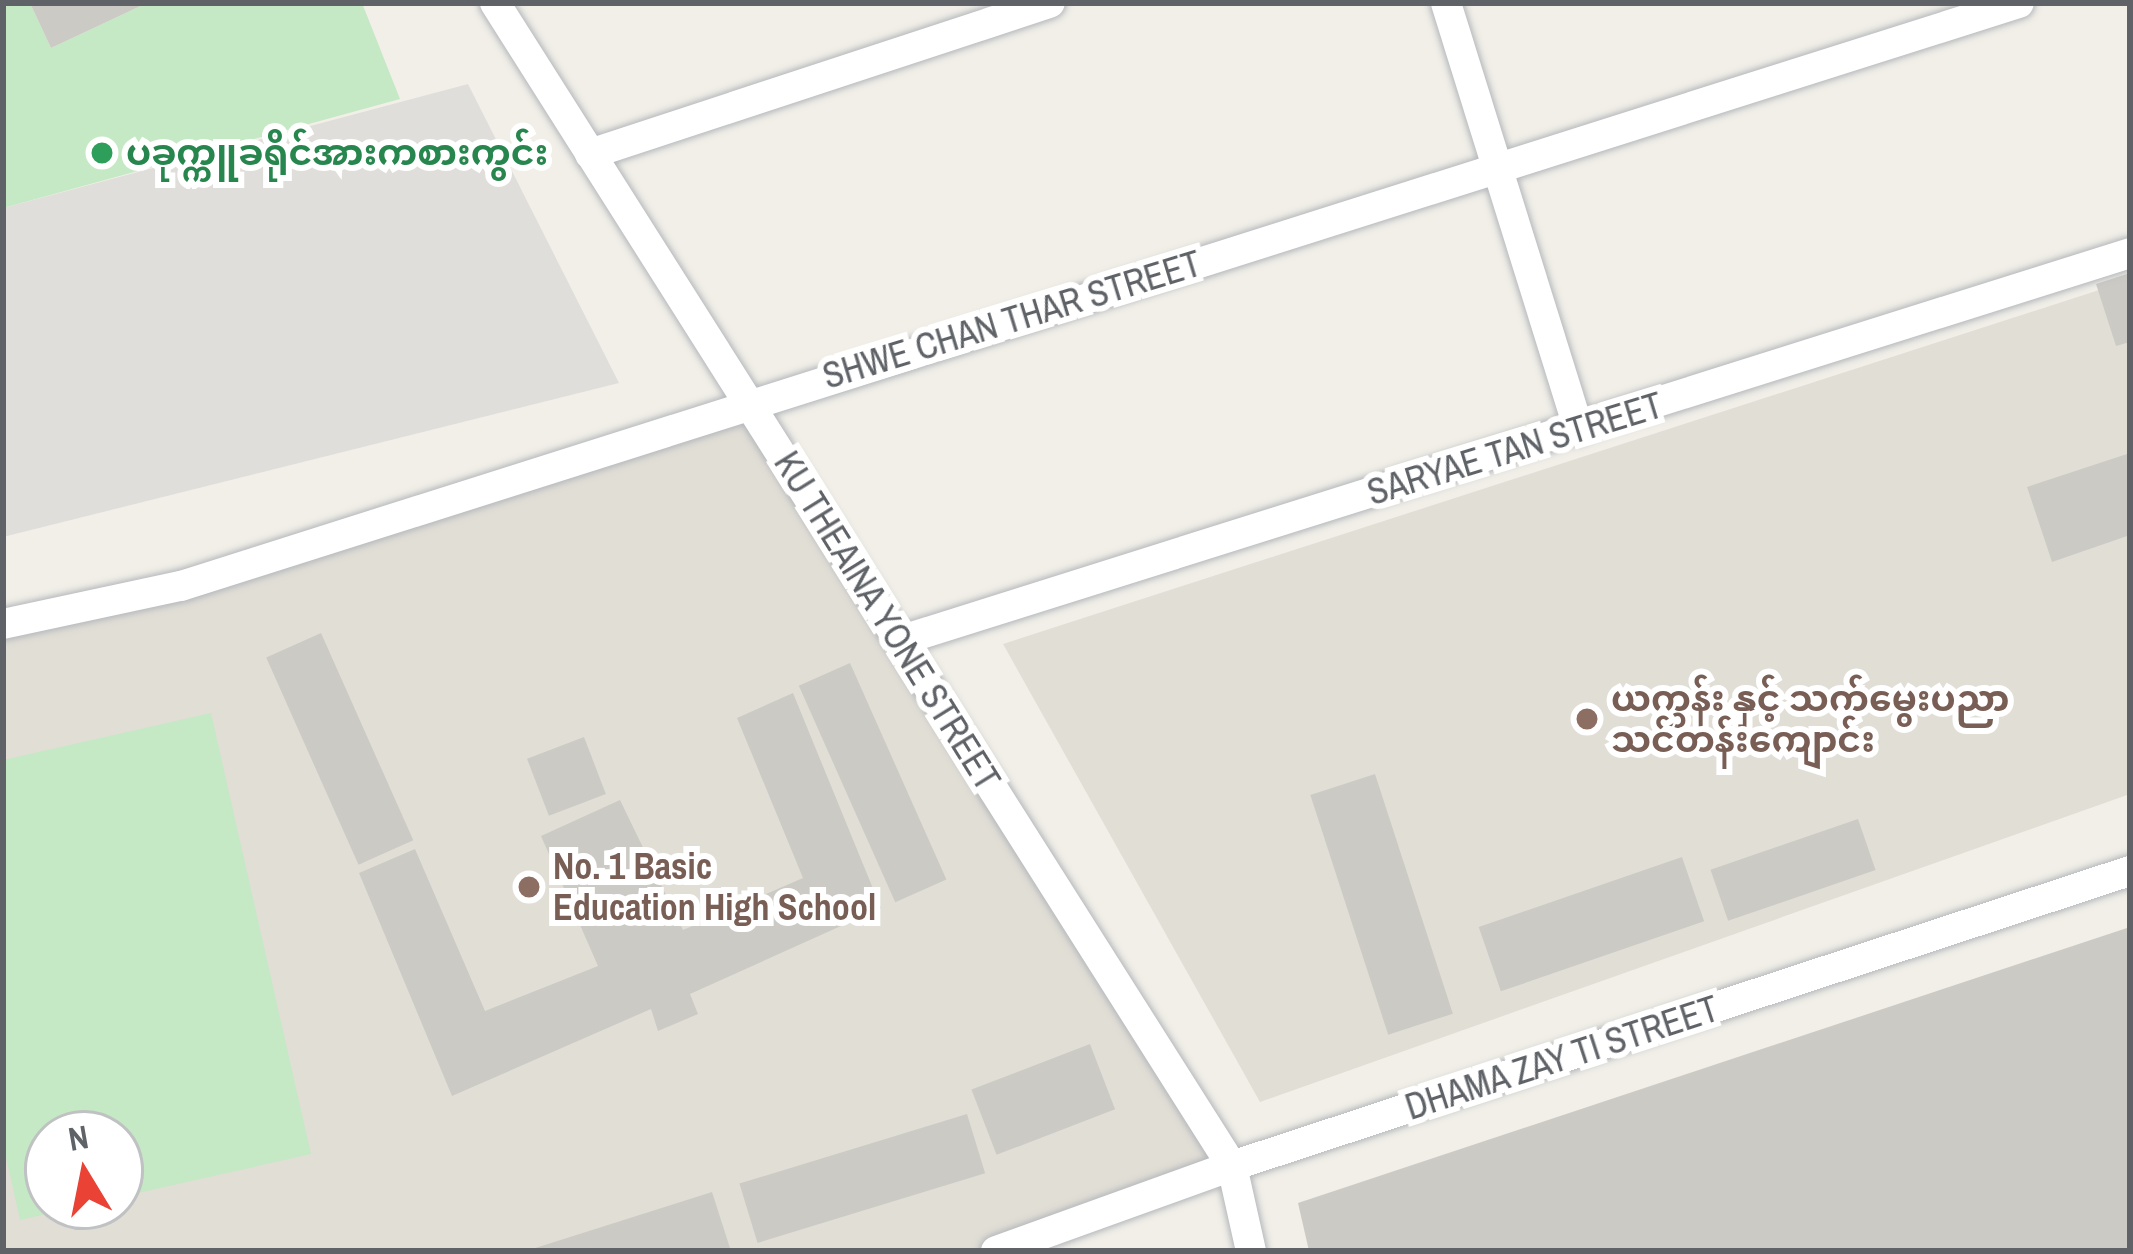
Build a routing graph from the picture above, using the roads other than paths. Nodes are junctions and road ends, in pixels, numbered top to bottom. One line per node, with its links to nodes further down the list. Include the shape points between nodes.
1 (495, 3): 5 (street, KU THEAINA YONE STREET)
2 (1050, 3): 5 (street)
3 (1446, 3): 6 (street)
4 (2019, 3): 6 (street, SHWE CHAN THAR STREET)
5 (590, 154): 8 (street, KU THEAINA YONE STREET)
6 (1496, 168): 8 (street, SHWE CHAN THAR STREET); 9 (street)
7 (2130, 253): 9 (street, SARYAE TAN STREET)
8 (748, 403): 10 (street, SHWE CHAN THAR STREET, via 182,586); 11 (street, KU THEAINA YONE STREET)
9 (1579, 429): 11 (street, SARYAE TAN STREET)
10 (3, 624)
11 (899, 641): 13 (street, KU THEAINA YONE STREET)
12 (2130, 871): 13 (street, DHAMA ZAY TI STREET)
13 (1232, 1166): 14 (street, DHAMA ZAY TI STREET); 15 (street, KU THEAINA YONE STREET)
14 (997, 1251)
15 (1251, 1251)

